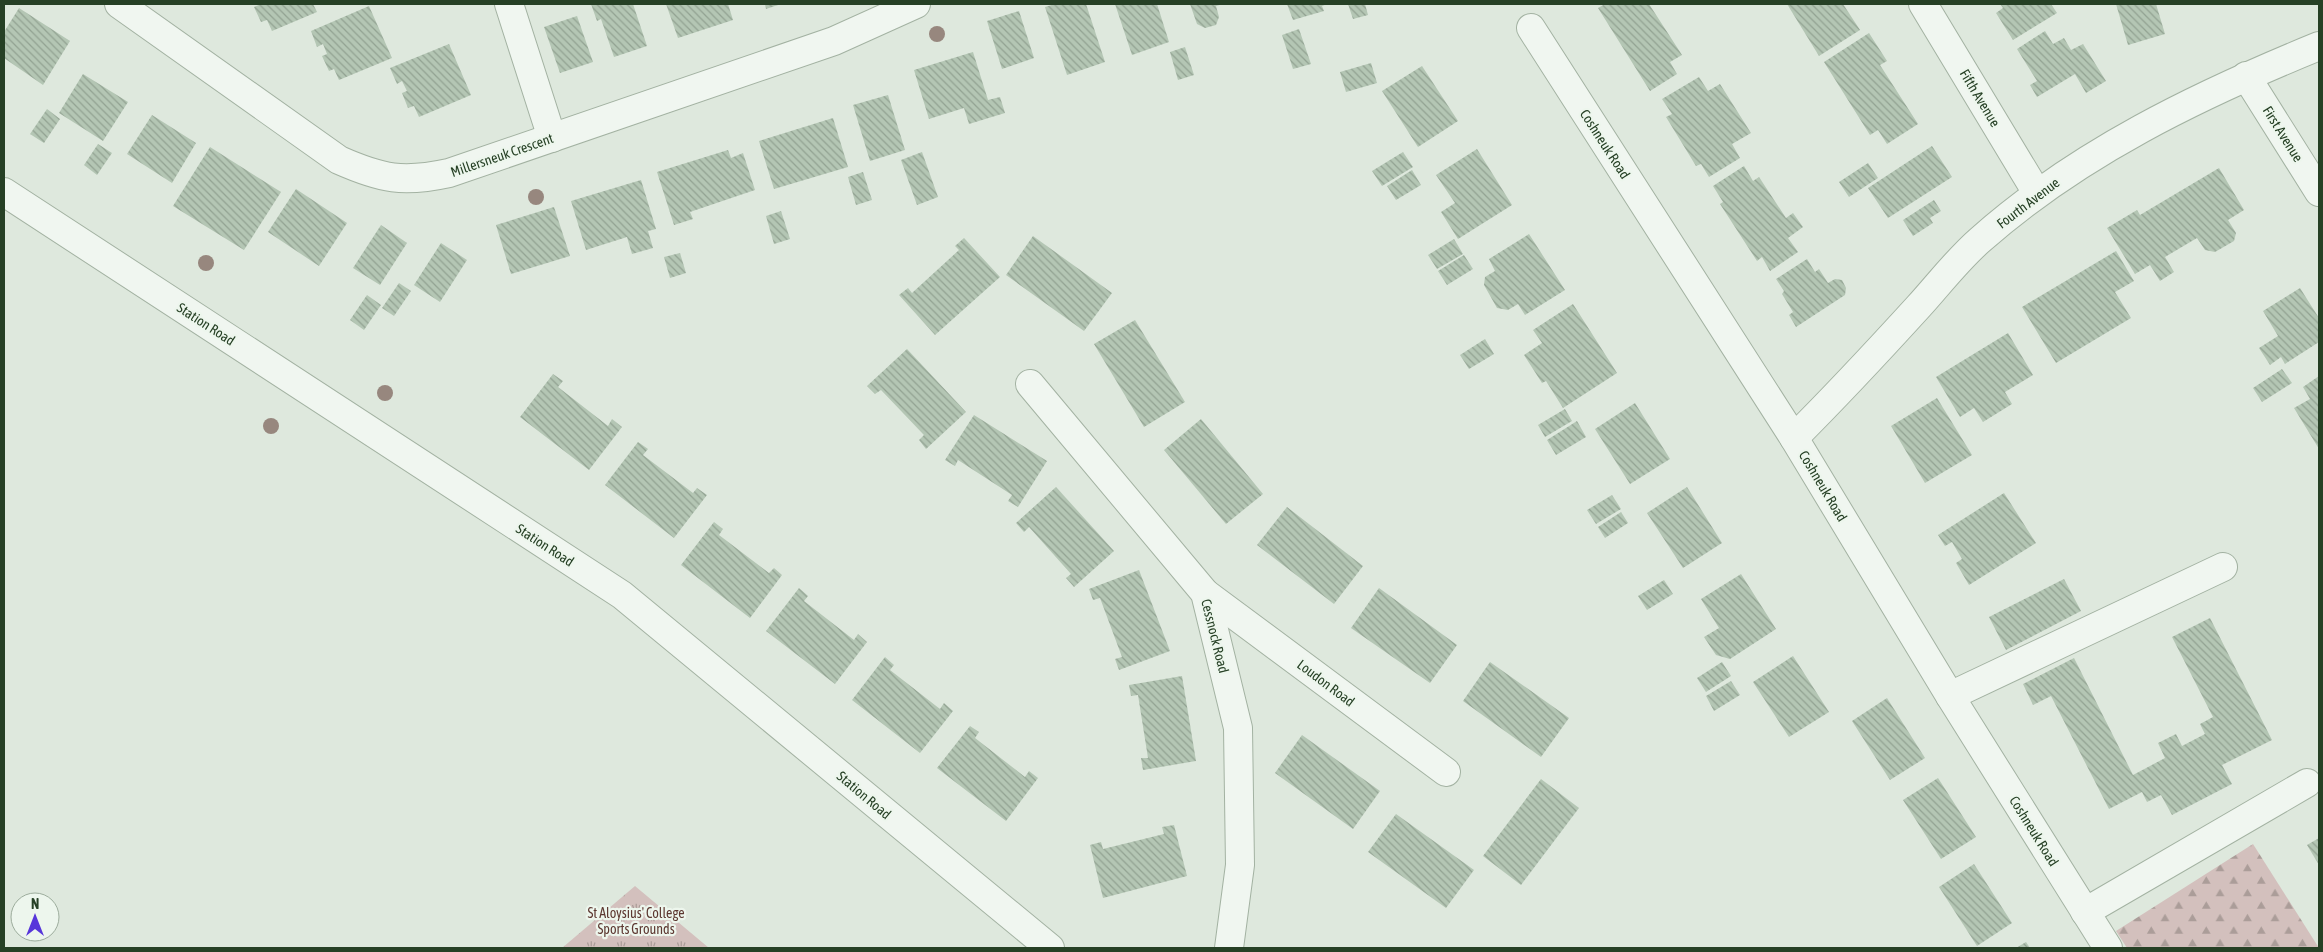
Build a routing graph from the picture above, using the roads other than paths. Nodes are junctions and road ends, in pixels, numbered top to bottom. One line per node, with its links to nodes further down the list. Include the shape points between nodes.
1 (119, 4): 8 (street, Millersneuk Crescent, via 339,160 367,172 396,179 423,178 450,173)
2 (509, 4): 8 (street)
3 (916, 4): 8 (street, Millersneuk Crescent, via 834,41)
4 (1923, 4): 11 (street, Fifth Avenue)
5 (1531, 28): 13 (street, Coshneuk Road)
6 (2319, 46): 7 (street, Fourth Avenue)
7 (2246, 76): 10 (street, First Avenue); 11 (street, Fourth Avenue, via 2112,145)
8 (552, 138)
9 (4, 192): 20 (street, Station Road, via 622,595)
10 (2319, 192)
11 (2037, 193): 13 (street, Fourth Avenue, via 1979,241)
12 (1030, 384): 15 (street, Cessnock Road)
13 (1794, 438): 16 (street, Coshneuk Road)
14 (2223, 567): 16 (street)
15 (1205, 593): 17 (street, Loudon Road); 21 (street, Cessnock Road, via 1238,728 1240,866)
16 (1950, 696): 19 (street, Coshneuk Road)
17 (1446, 772)
18 (2307, 782): 19 (street)
19 (2084, 912): 22 (street, Coshneuk Road)
20 (1050, 948)
21 (1229, 948)
22 (2108, 948)

